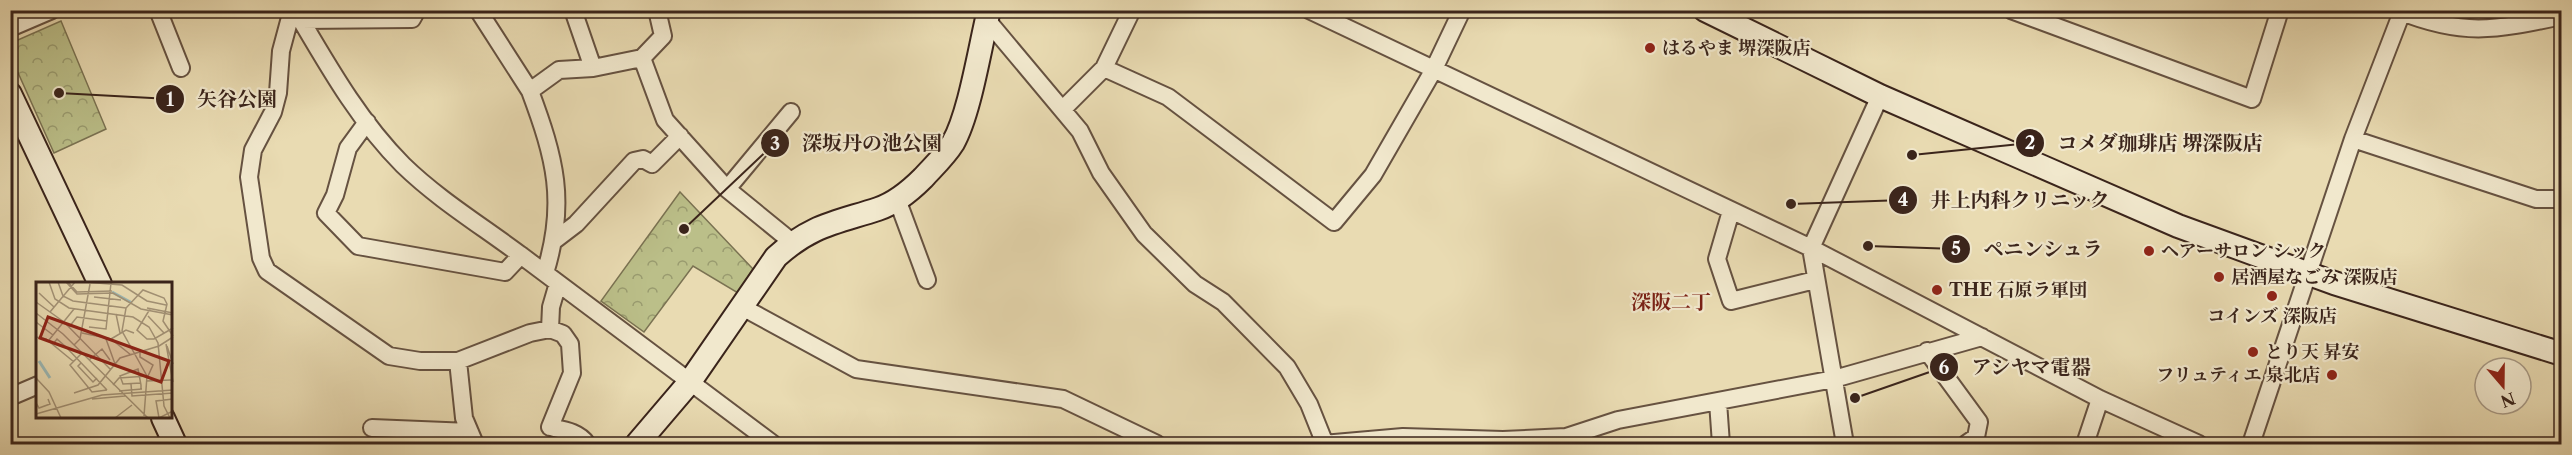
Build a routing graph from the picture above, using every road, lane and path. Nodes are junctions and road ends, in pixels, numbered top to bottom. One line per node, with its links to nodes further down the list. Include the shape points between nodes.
1 (52, 10): 18 (street)
2 (158, 10): 20 (street)
3 (417, 10): 15 (street, via 412,19)
4 (478, 10): 24 (street)
5 (573, 10): 21 (street)
6 (657, 10): 19 (street, via 663,36)
7 (1132, 10): 22 (street)
8 (1309, 10): 23 (street)
9 (1462, 10): 23 (street)
10 (1705, 10): 26 (street)
11 (2011, 10): 12 (street, via 2252,99)
12 (2280, 10)
13 (2400, 11): 17 (street, via 2472,30); 31 (street)
14 (297, 14): 15 (street); 29 (street); 50 (street, via 281,51 278,93 273,112 253,150 249,177 261,258 267,271 389,356)
15 (380, 15)
16 (988, 15): 27 (street); 33 (street, via 961,125 952,144 908,193)
17 (2562, 16)
18 (10, 28)
19 (642, 58): 21 (street); 30 (street, via 665,120)
20 (181, 68)
21 (593, 68): 24 (street, via 559,70)
22 (1104, 68): 23 (street, via 1168,97 1334,222 1373,175); 27 (street)
23 (1433, 71): 35 (street)
24 (530, 91): 36 (street, via 556,171)
25 (10, 94): 44 (street)
26 (1880, 96): 38 (street); 40 (street, via 2178,226)
27 (1063, 109): 65 (street, via 1080,131 1119,202 1144,234 1195,284 1223,302 1287,367)
28 (791, 112): 32 (street)
29 (367, 122): 39 (street, via 404,165 446,202); 39 (street, via 348,148 336,195 326,213 357,246 505,273)
30 (680, 136): 32 (street); 36 (street, via 652,164 643,159 634,161 576,224)
31 (2354, 139): 34 (street, via 2536,199); 40 (street)
32 (728, 189): 37 (street)
33 (897, 199): 37 (street, via 819,226); 42 (street)
34 (2562, 199)
35 (1731, 211): 38 (street); 43 (street, via 1717,259 1731,301)
36 (555, 240): 41 (street)
37 (792, 242): 45 (street, via 776,257)
38 (1811, 248): 43 (street); 47 (street)
39 (521, 255): 41 (street)
40 (2308, 273): 49 (street); 71 (street)
41 (552, 278): 46 (street); 52 (street)
42 (927, 280)
43 (1815, 280): 51 (street)
44 (99, 282)
45 (742, 307): 52 (street); 64 (street, via 856,369 1063,399)
46 (550, 329): 50 (street); 61 (street, via 563,334 573,360 572,373 550,427 568,430)
47 (1982, 338): 48 (street); 55 (street)
48 (1927, 351): 51 (street); 68 (street, via 1979,422 1976,437)
49 (2562, 354)
50 (458, 361): 59 (street, via 464,418)
51 (1834, 379): 56 (street); 67 (street)
52 (689, 383): 62 (street); 63 (street)
53 (36, 386): 54 (street)
54 (10, 397)
55 (2100, 399): 69 (street); 70 (street)
56 (1718, 402): 65 (street, via 1618,420 1566,437 1403,437); 66 (street)
57 (164, 419): 60 (street)
58 (372, 428): 59 (street)
59 (473, 438)
60 (176, 444)
61 (588, 444)
62 (637, 444)
63 (773, 444)
64 (1157, 444)
65 (1327, 444)
66 (1721, 444)
67 (1845, 444)
68 (1966, 444)
69 (2085, 444)
70 (2199, 444)
71 (2251, 444)

